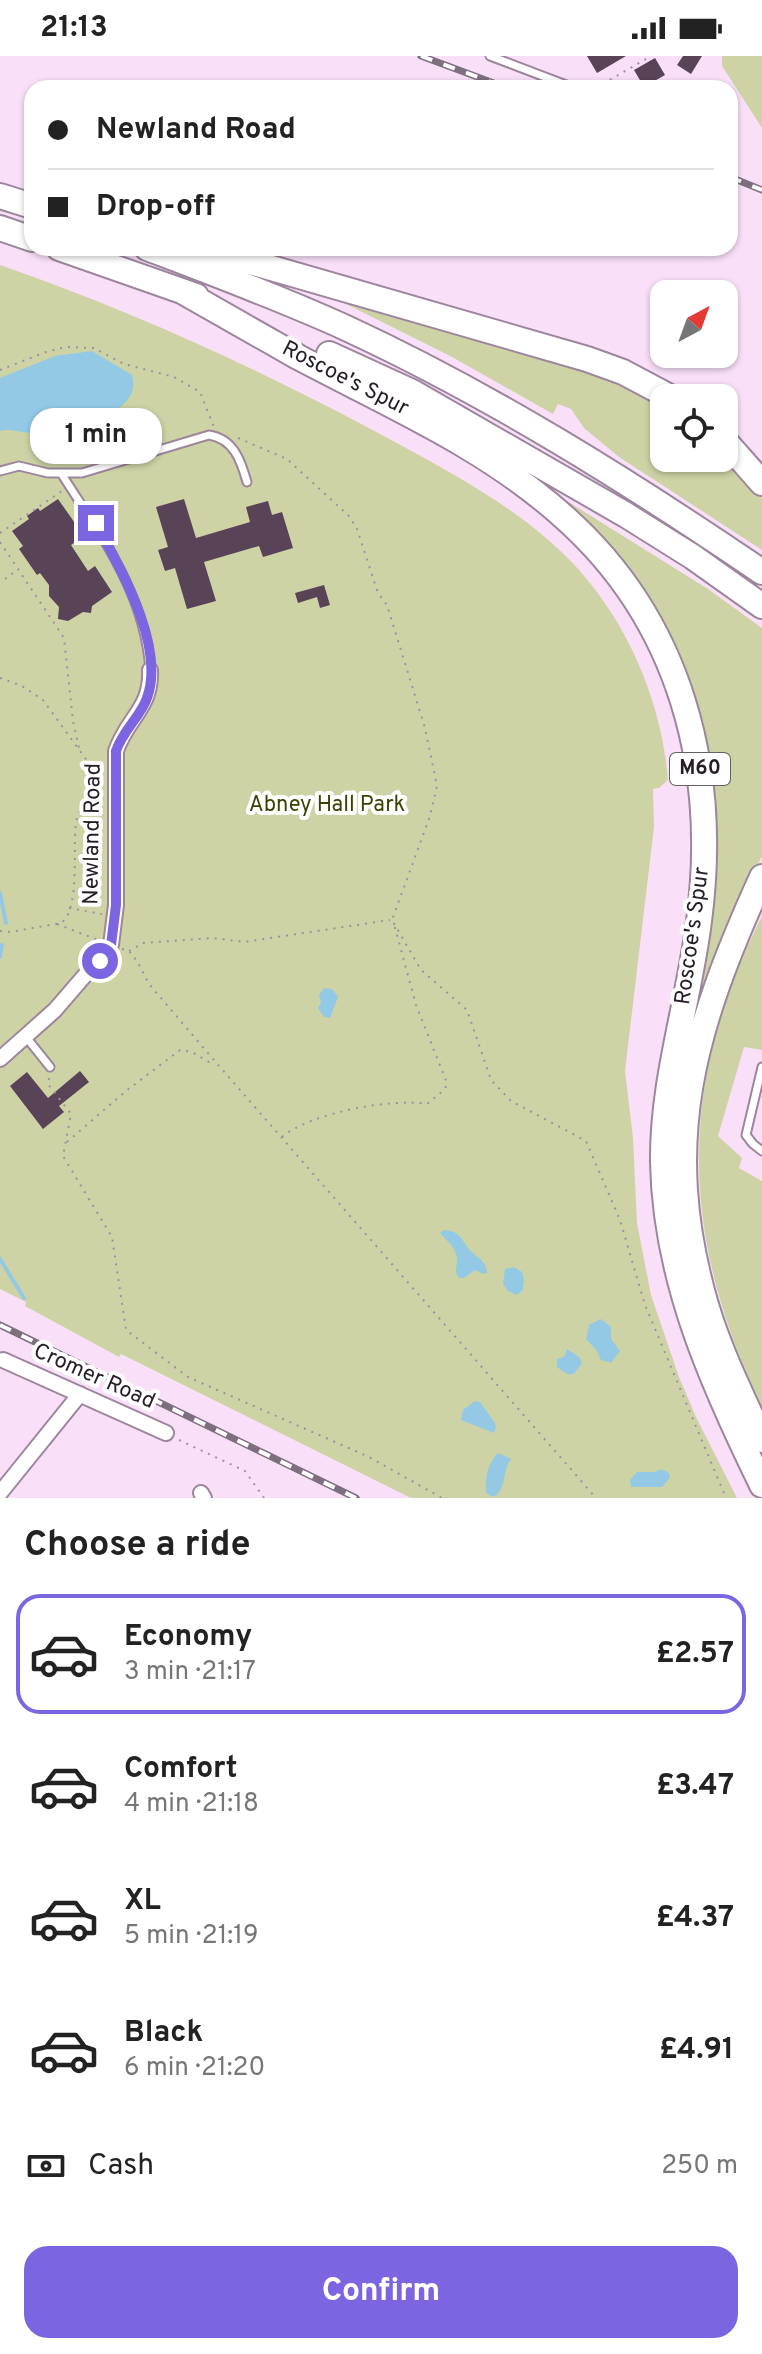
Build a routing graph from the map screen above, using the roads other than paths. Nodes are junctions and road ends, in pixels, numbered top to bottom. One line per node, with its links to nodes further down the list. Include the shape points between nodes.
1 (490, 56): 2 (lane)
2 (553, 80)
3 (0, 196): 4 (highway)
4 (24, 204)
5 (0, 228): 6 (highway)
6 (24, 236)
7 (82, 256): 10 (highway, M60)
8 (168, 256): 17 (highway, via 345,328 432,372 591,461)
9 (230, 256): 11 (highway, via 587,359)
10 (182, 291): 18 (highway, M60, via 412,392 626,515); 31 (highway, Roscoe's Spur / M60, via 411,413 518,479 602,555 662,649 679,685 698,757 706,844 699,922 666,1111 666,1207 677,1272 703,1355)
11 (650, 386)
12 (738, 456): 16 (highway)
13 (0, 471): 14 (lane, via 19,466)
14 (61, 473): 15 (lane, via 82,473 209,435 232,448); 19 (lane, via 96,523 133,596 148,636)
15 (247, 482)
16 (762, 483)
17 (762, 572)
18 (762, 606)
19 (150, 670): 21 (street, Newland Road, via 146,702 116,751 111,945)
20 (762, 877): 29 (highway, Roscoe's Spur, via 707,1011 690,1081 683,1145 687,1215 700,1282 718,1341)
21 (26, 1037): 22 (street); 23 (lane)
22 (0, 1059)
23 (50, 1067)
24 (762, 1067): 25 (lane, via 746,1135)
25 (762, 1151)
26 (3, 1360): 27 (street, Cromer Road)
27 (80, 1394): 28 (street, Cromer Road); 30 (street)
28 (166, 1433)
29 (762, 1440)
30 (3, 1484)
31 (762, 1485)

